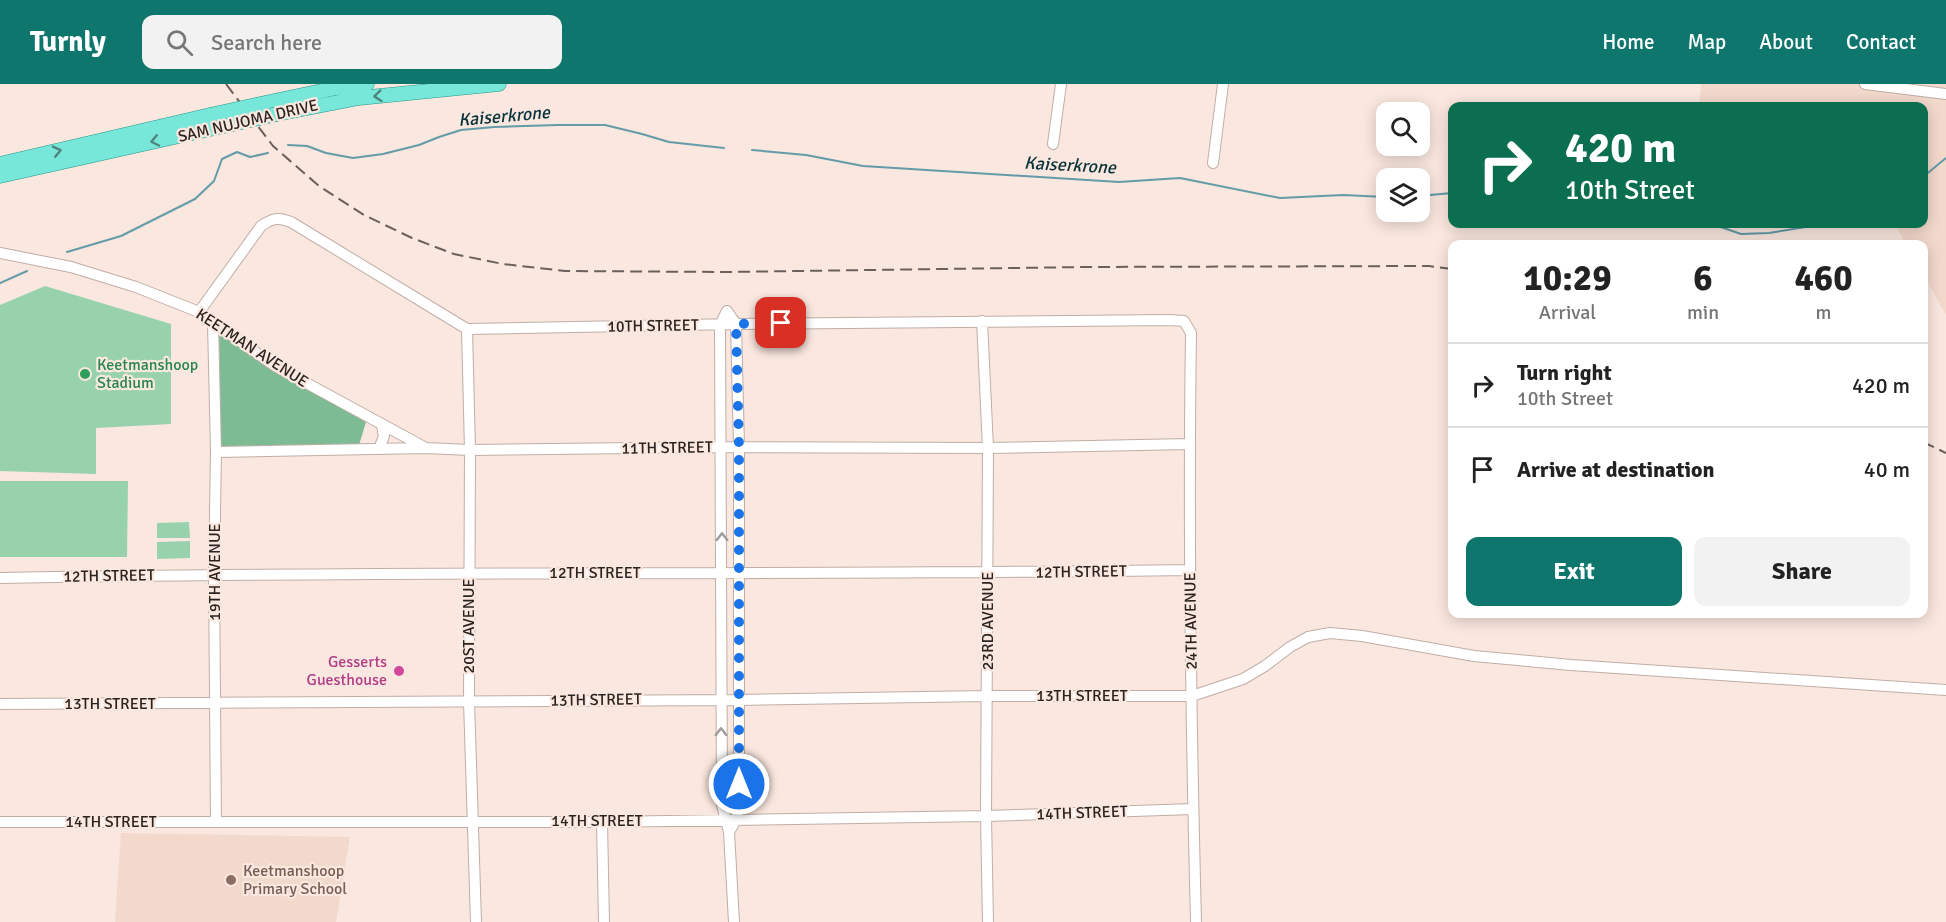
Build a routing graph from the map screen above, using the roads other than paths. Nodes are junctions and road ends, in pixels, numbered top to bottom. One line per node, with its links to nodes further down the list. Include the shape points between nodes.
1 (368, 84): 11 (main road, SAM NUJOMA DRIVE, one-way to 1, bridge, via 260,104)
2 (499, 84): 6 (main road, SAM NUJOMA DRIVE)
3 (1061, 84): 9 (street)
4 (1223, 84): 10 (street)
5 (1865, 84): 7 (street)
6 (486, 85): 12 (main road, SAM NUJOMA DRIVE, one-way to 12, bridge, via 359,98)
7 (1910, 87): 8 (street)
8 (1946, 94)
9 (1053, 144)
10 (1213, 163)
11 (0, 164)
12 (0, 176)
13 (0, 253): 14 (street, KEETMAN AVENUE, via 70,267)
14 (199, 312): 17 (street, KEETMAN AVENUE); 20 (street, via 261,226 279,218)
15 (982, 321): 16 (street, 10TH STREET); 18 (street, 10TH STREET); 26 (street, 23RD AVENUE)
16 (1184, 321): 22 (street, 24TH AVENUE, via 1191,333)
17 (213, 323): 21 (street, KEETMAN AVENUE, via 275,366); 29 (street, 19TH AVENUE)
18 (736, 324): 19 (street, 10TH STREET); 24 (street)
19 (720, 325): 20 (street, 10TH STREET); 23 (street)
20 (468, 329): 28 (street, 20ST AVENUE)
21 (382, 426): 25 (street, KEETMAN AVENUE); 27 (street, via 384,436)
22 (1189, 444): 26 (street, 11TH STREET); 30 (street, 24TH AVENUE)
23 (722, 447): 24 (street, 11TH STREET); 28 (street, 11TH STREET); 32 (street, one-way to 23)
24 (739, 447): 26 (street, 11TH STREET); 33 (street)
25 (426, 448): 27 (street, 11TH STREET); 28 (street, 11TH STREET)
26 (988, 448): 34 (street, 23RD AVENUE)
27 (379, 449): 29 (street, 11TH STREET)
28 (470, 450): 31 (street, 20ST AVENUE)
29 (216, 452): 35 (street, 19TH AVENUE)
30 (1190, 570): 34 (street, 12TH STREET); 39 (street, 24TH AVENUE)
31 (469, 573): 32 (street, 12TH STREET); 35 (street, 12TH STREET); 42 (street, 20ST AVENUE)
32 (722, 573): 33 (street, 12TH STREET); 40 (street)
33 (739, 573): 34 (street, 12TH STREET); 41 (street)
34 (988, 573): 38 (street, 23RD AVENUE)
35 (214, 574): 36 (street, 12TH STREET); 44 (street, 19TH AVENUE)
36 (0, 578)
37 (1946, 690): 39 (street, 13TH STREET, via 1485,657 1330,633 1290,646 1243,679)
38 (987, 696): 39 (street, 13TH STREET); 41 (street, 13TH STREET); 46 (street, 23RD AVENUE)
39 (1192, 696): 45 (street, 24TH AVENUE)
40 (721, 699): 41 (street, 13TH STREET); 42 (street, 13TH STREET); 47 (street, one-way to 40, via 722,805)
41 (738, 700): 47 (street, via 739,806)
42 (470, 701): 44 (street, 13TH STREET); 48 (street, 20ST AVENUE)
43 (0, 704): 44 (street, 13TH STREET)
44 (215, 704): 50 (street, 19TH AVENUE)
45 (1193, 809): 46 (street, 14TH STREET); 56 (street, 24TH AVENUE)
46 (986, 816): 47 (street, 14TH STREET); 55 (street, 23RD AVENUE)
47 (731, 820): 51 (street, 14TH STREET); 54 (street)
48 (474, 821): 50 (street, 14TH STREET); 51 (street, 14TH STREET); 52 (street, 20ST AVENUE)
49 (0, 822): 50 (street, 14TH STREET)
50 (216, 822)
51 (602, 822): 53 (street)
52 (476, 922)
53 (604, 922)
54 (734, 922)
55 (988, 922)
56 (1196, 922)

